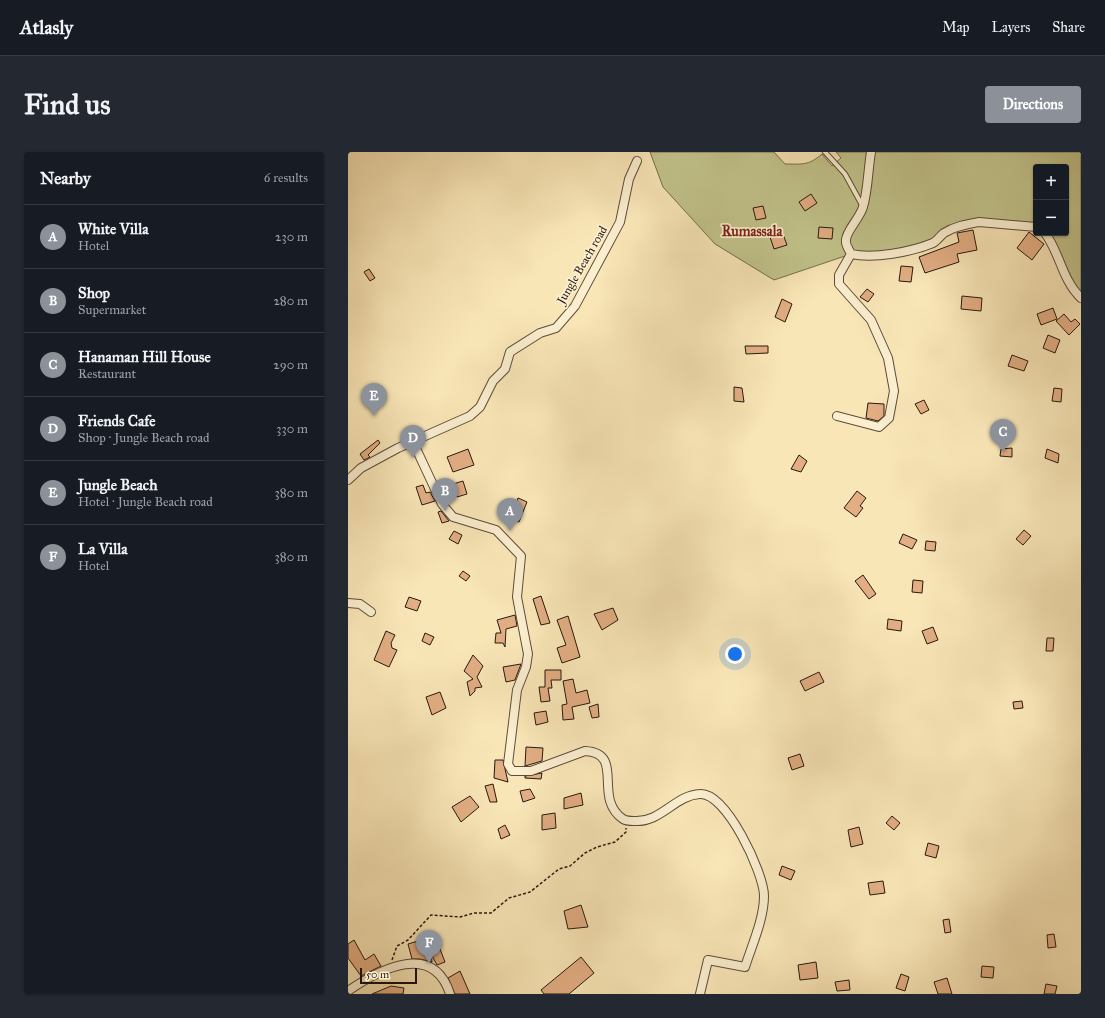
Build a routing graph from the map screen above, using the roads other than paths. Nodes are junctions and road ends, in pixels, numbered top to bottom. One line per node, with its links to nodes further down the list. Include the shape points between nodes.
1 (825, 152): 4 (lane, via 845,174)
2 (871, 152): 4 (street)
3 (637, 161): 10 (street, Jungle Beach road, via 629,179 620,222 575,306 556,328 540,333 510,352 505,369 493,382 480,407 470,416)
4 (863, 208): 7 (street, via 855,225 847,234 846,246)
5 (1033, 227): 7 (street, via 971,223 945,233 934,242 905,250 872,255)
6 (1047, 236): 8 (street, via 1056,250 1070,286)
7 (851, 254): 9 (street, via 839,275 839,284 871,320 888,358 894,391 889,418 879,427)
8 (1081, 298)
9 (837, 416)
10 (413, 442): 11 (street, Jungle Beach road, via 361,468); 16 (street, via 442,504 452,517 496,530 521,556 517,597 528,654 517,690 508,764 512,770 531,771 585,751 601,754 607,763 610,803 616,814 624,820 642,822 665,812 688,796 701,793 710,795 731,816 748,848 764,897 745,966 708,960)
11 (348, 480)
12 (348, 603): 13 (street, via 360,604)
13 (371, 612)
14 (348, 991): 15 (street, via 373,975 408,962 426,964 439,974)
15 (450, 994)
16 (700, 994)

